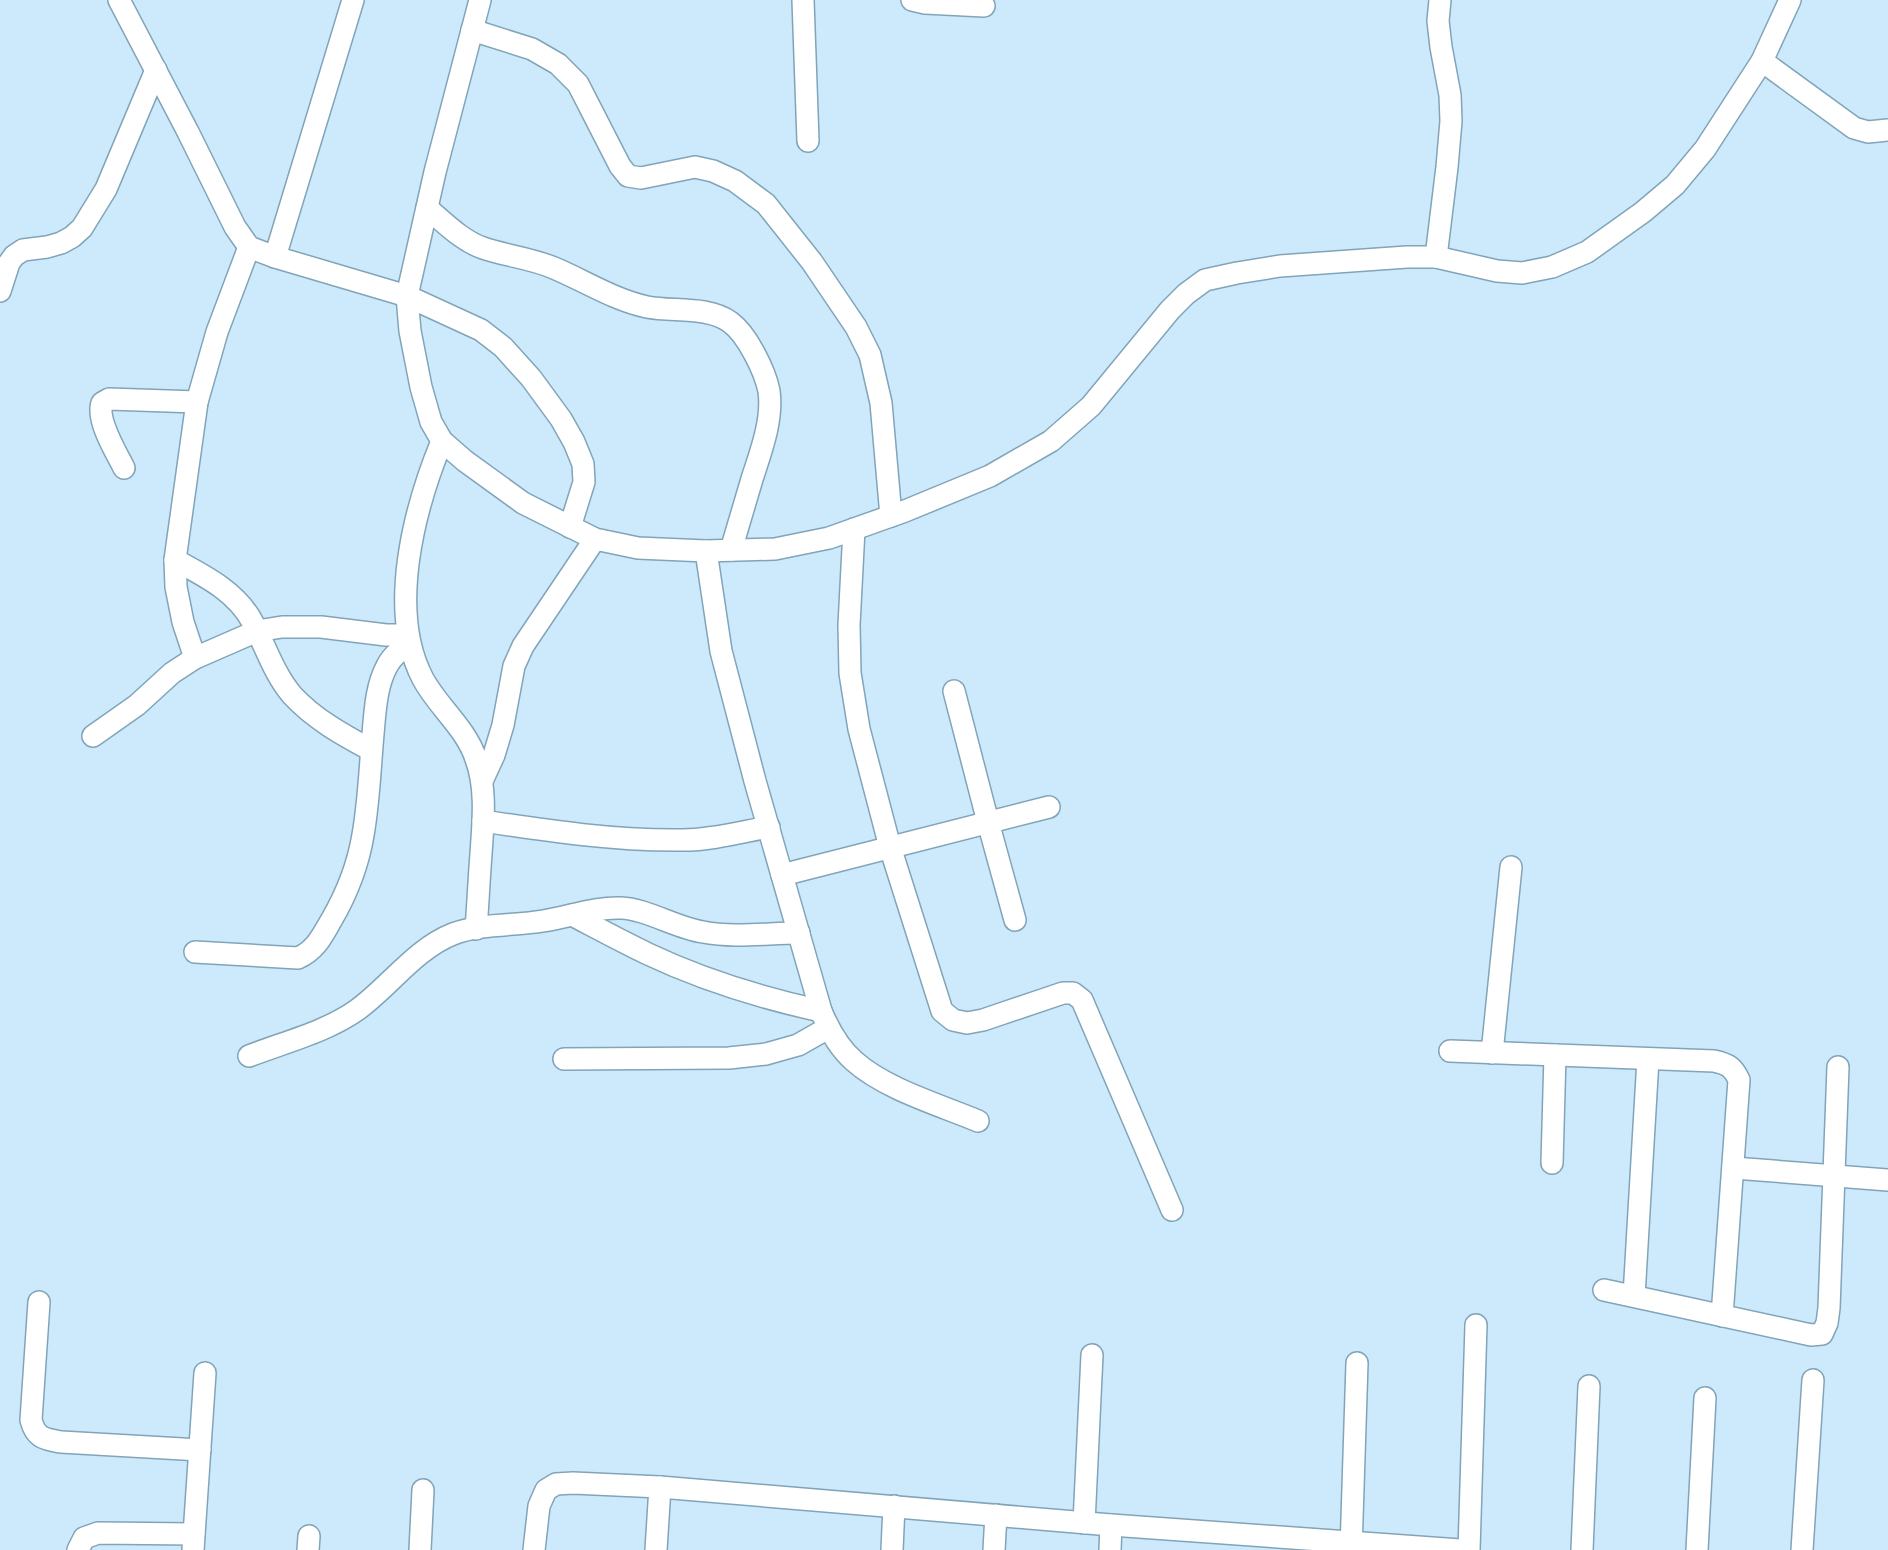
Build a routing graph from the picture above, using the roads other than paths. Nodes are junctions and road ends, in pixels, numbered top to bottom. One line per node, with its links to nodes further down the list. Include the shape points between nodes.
1 (119, 0): 11 (street)
2 (353, 0): 16 (street)
3 (480, 0): 9 (street)
4 (803, 0): 13 (street)
5 (912, 0): 8 (street)
6 (1440, 0): 17 (street, via 1438,21 1451,121)
7 (1782, 2): 10 (street)
8 (984, 6)
9 (472, 30): 14 (street); 23 (street, via 532,49 558,64 578,84 628,176 640,178 695,167 735,181 766,204 812,262 870,355 881,403)
10 (1762, 61): 12 (street, via 1854,128); 17 (street, via 1705,149 1675,185 1587,252 1552,267 1522,273)
11 (156, 70): 15 (street); 18 (street, via 106,189 82,228 61,243 14,256)
12 (1888, 130)
13 (808, 141)
14 (427, 208): 19 (street); 27 (street, via 484,248 553,267 648,307 710,313 730,322 745,338 762,369 769,413)
15 (249, 247): 16 (street); 20 (street)
16 (275, 257): 19 (street)
17 (1436, 257): 23 (street, via 1280,266 1205,280 1170,310 1091,406 1051,441 990,476)
18 (0, 291)
19 (407, 296): 21 (street, via 421,387); 24 (street, via 481,330 503,347 561,419 583,464 584,482)
20 (197, 402): 22 (street, via 109,399 102,403 102,420); 29 (street)
21 (442, 441): 24 (street, via 523,503); 31 (street, via 416,519 406,586)
22 (124, 468)
23 (891, 516): 25 (street)
24 (570, 527): 26 (street)
25 (853, 529): 27 (street, via 775,549); 41 (street, via 850,673 859,729)
26 (595, 539): 28 (street, via 638,548); 36 (street, via 523,646 514,666 494,755)
27 (731, 550): 28 (street)
28 (706, 551): 40 (street, via 721,651)
29 (175, 560): 30 (street, via 230,594); 32 (street, via 183,622)
30 (257, 631): 31 (street, via 321,626); 32 (street); 35 (street, via 291,694 312,713)
31 (409, 639): 35 (street, via 387,666 379,688); 36 (street, via 425,683 466,736)
32 (195, 658): 34 (street)
33 (954, 691): 39 (street)
34 (93, 736)
35 (371, 750): 48 (street, via 356,864 343,900 318,944 298,958)
36 (482, 782): 38 (street)
37 (1049, 807): 39 (street)
38 (483, 821): 40 (street, via 564,833 684,840); 46 (street)
39 (988, 822): 41 (street); 45 (street)
40 (769, 827): 43 (street)
41 (890, 846): 43 (street); 62 (street, via 942,1011 967,1023 1063,993 1082,1000)
42 (1511, 867): 51 (street)
43 (782, 874): 47 (street)
44 (572, 915): 46 (street); 47 (street, via 624,908 703,932); 49 (street, via 650,955)
45 (1015, 920)
46 (476, 929): 53 (street, via 437,942 382,991 334,1024)
47 (799, 933): 49 (street)
48 (195, 952)
49 (825, 1020): 54 (street, via 798,1045 766,1054); 57 (street, via 854,1061 885,1082)
50 (1450, 1051): 51 (street)
51 (1492, 1053): 52 (street)
52 (1555, 1055): 55 (street); 58 (street)
53 (249, 1056)
54 (564, 1059)
55 (1648, 1059): 59 (street, via 1714,1061 1734,1069 1739,1080); 64 (street)
56 (1838, 1066): 60 (street)
57 (978, 1121)
58 (1552, 1163)
59 (1734, 1168): 60 (street); 66 (street)
60 (1834, 1176): 61 (street); 66 (street, via 1829,1308 1822,1334)
61 (1888, 1180)
62 (1172, 1210)
63 (1604, 1290): 64 (street)
64 (1634, 1296): 66 (street)
65 (39, 1302): 74 (street, via 31,1420 43,1439)
66 (1722, 1316)
67 (1476, 1325): 92 (street)
68 (1092, 1355): 79 (street)
69 (1357, 1363): 83 (street)
70 (205, 1373): 74 (street)
71 (1813, 1380): 95 (street)
72 (1589, 1386): 93 (street)
73 (1704, 1398): 94 (street)
74 (200, 1450): 81 (street)
75 (660, 1487): 77 (street); 86 (street, via 556,1484 546,1490 539,1506); 87 (street)
76 (423, 1490): 85 (street)
77 (894, 1506): 78 (street); 88 (street)
78 (996, 1515): 79 (street); 89 (street)
79 (1084, 1523): 80 (street)
80 (1111, 1525): 82 (street); 90 (street)
81 (194, 1542): 84 (street, via 98,1533 84,1538)
82 (1229, 1542): 83 (street)
83 (1352, 1546): 91 (street)
84 (78, 1550)
85 (419, 1550)
86 (534, 1550)
87 (656, 1550)
88 (892, 1550)
89 (994, 1550)
90 (1110, 1550)
91 (1460, 1550)
92 (1469, 1550)
93 (1582, 1550)
94 (1697, 1550)
95 (1802, 1550)

